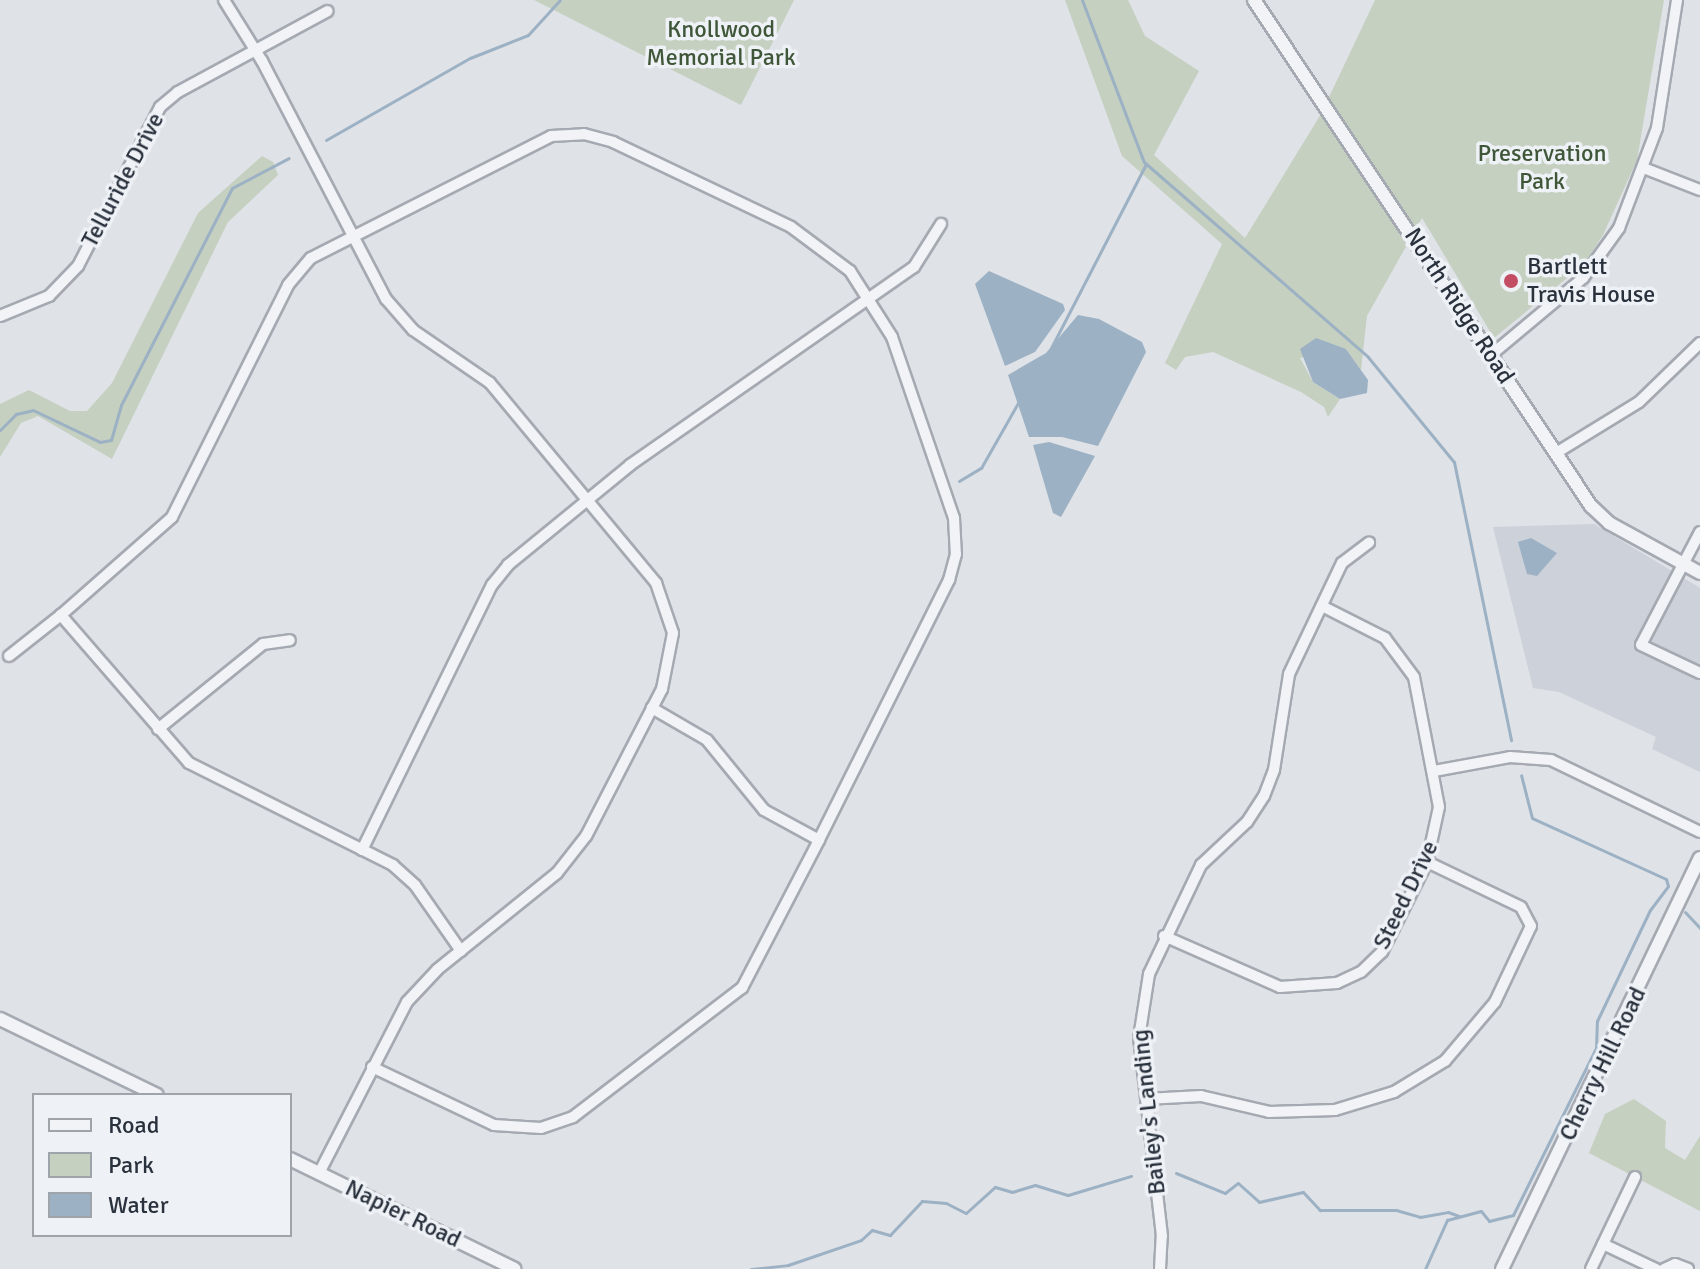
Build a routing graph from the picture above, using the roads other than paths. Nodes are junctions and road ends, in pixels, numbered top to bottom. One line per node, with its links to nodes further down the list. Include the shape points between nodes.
1 (224, 0): 5 (street)
2 (1254, 0): 13 (street, North Ridge Road)
3 (1677, 0): 6 (street)
4 (328, 11): 5 (street, Telluride Drive)
5 (255, 50): 9 (street); 11 (street, Telluride Drive, via 160,107 78,266 49,296)
6 (1646, 169): 7 (street); 13 (street, via 1600,259)
7 (1700, 190)
8 (941, 224): 10 (street, via 914,267)
9 (353, 235): 10 (street, via 526,144 584,134 613,142 791,227 834,257); 15 (street, via 404,322 490,383); 21 (street, via 311,258 288,285 168,523)
10 (870, 298): 15 (street); 29 (street, via 892,337 954,518 956,554 949,580)
11 (0, 316)
12 (1700, 343): 14 (street, via 1639,402)
13 (1491, 355): 14 (street, North Ridge Road)
14 (1556, 453): 18 (street, North Ridge Road, via 1600,515)
15 (587, 499): 25 (street, via 656,583 669,611 672,659); 30 (street, via 508,565 492,585)
16 (1700, 532): 18 (street)
17 (1369, 543): 20 (street, Bailey's Landing, via 1342,563)
18 (1684, 564): 19 (street, North Ridge Road); 24 (street, via 1641,645)
19 (1700, 573)
20 (1322, 606): 27 (street, Steed Drive, via 1377,633 1408,665); 33 (street, Bailey's Landing, via 1284,686 1274,770 1264,796 1247,822 1201,865)
21 (61, 615): 23 (street); 26 (street)
22 (290, 640): 26 (street, via 263,644)
23 (9, 656)
24 (1700, 673)
25 (652, 708): 29 (street, via 707,740 764,810); 34 (street, via 586,836 557,873)
26 (158, 729): 30 (street, via 200,771)
27 (1434, 771): 28 (street, via 1510,757 1551,760); 32 (street, Steed Drive, via 1439,821)
28 (1700, 832)
29 (819, 840): 36 (street, via 742,988 573,1117 541,1128 494,1125)
30 (362, 850): 34 (street, via 406,875)
31 (1700, 858): 45 (street, Cherry Hill Road)
32 (1427, 862): 33 (street, Steed Drive, via 1382,952 1361,972 1328,986 1271,985); 38 (street, via 1516,904 1531,920 1495,1002 1456,1052 1394,1092 1335,1110 1269,1112 1201,1096)
33 (1164, 936): 38 (street, Bailey's Landing, via 1141,1003)
34 (461, 951): 36 (street, via 407,1002)
35 (0, 1019): 37 (street)
36 (372, 1067): 40 (street)
37 (153, 1093)
38 (1146, 1099): 44 (street, Bailey's Landing, via 1162,1236)
39 (292, 1160): 40 (street, Napier Road)
40 (319, 1173): 43 (street, Napier Road)
41 (1635, 1177): 42 (street)
42 (1603, 1244): 46 (street); 47 (street)
43 (515, 1269)
44 (1160, 1269)
45 (1502, 1269)
46 (1591, 1269)
47 (1656, 1269)
48 (1664, 1269): 49 (street, via 1675,1264)
49 (1688, 1269)

